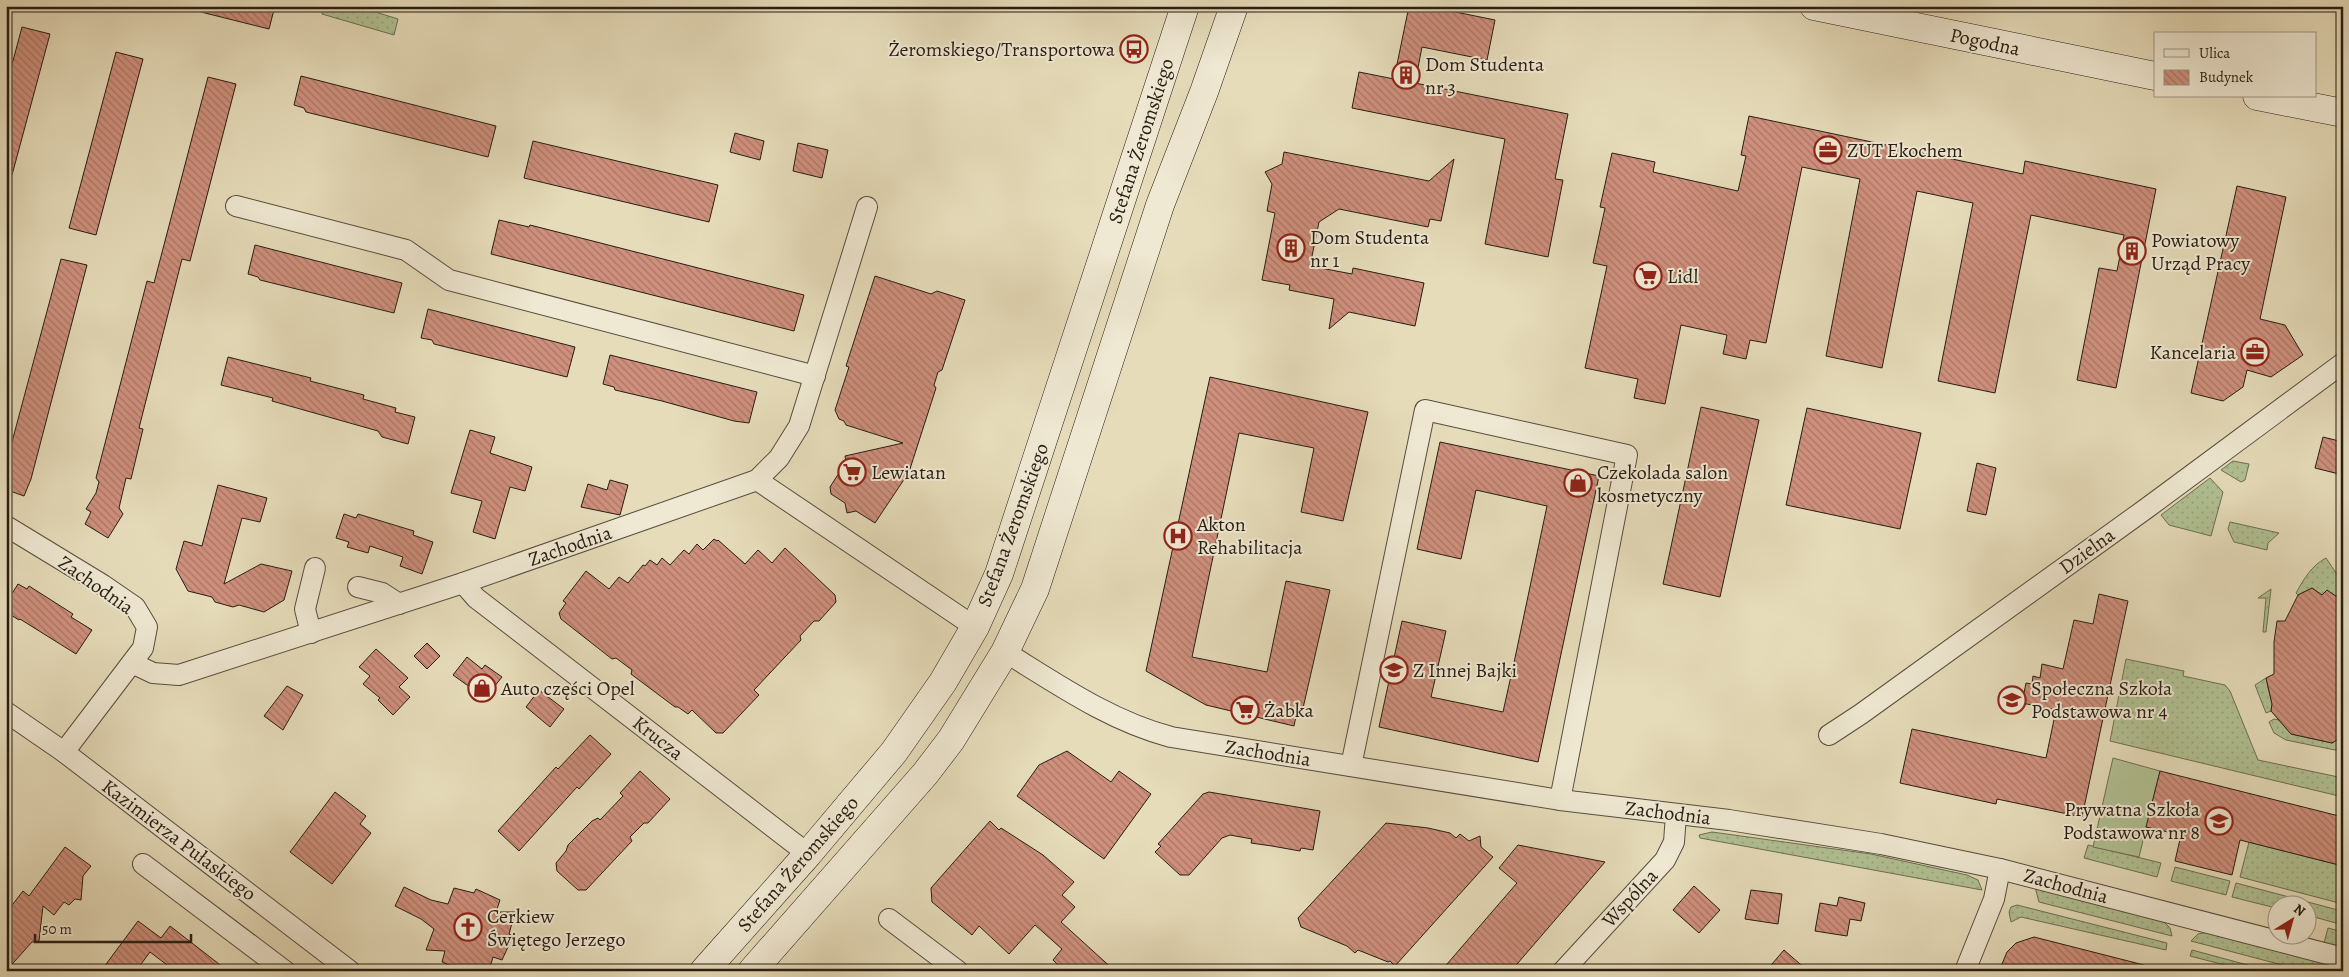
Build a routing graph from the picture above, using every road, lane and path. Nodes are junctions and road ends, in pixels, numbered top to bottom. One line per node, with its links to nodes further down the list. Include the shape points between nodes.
1 (1185, 6): 16 (main road, Stefana Żeromskiego, via 1006,556)
2 (1234, 6): 20 (main road, Stefana Żeromskiego, via 1160,205 1035,589)
3 (1814, 6): 4 (main road, Pogodna)
4 (2154, 76)
5 (2266, 98): 6 (main road)
6 (2343, 113)
7 (236, 206): 10 (street, via 406,250 449,280)
8 (867, 208): 10 (street)
9 (2343, 363): 23 (street, Dzielna, via 2147,508)
10 (815, 376): 11 (street, via 800,426 779,458)
11 (757, 480): 14 (street, Zachodnia); 18 (street)
12 (6, 526): 21 (street, Zachodnia, via 135,608 147,627 143,648)
13 (315, 568): 19 (street, via 305,609)
14 (463, 583): 17 (street, Zachodnia); 28 (street, Krucza, via 476,598)
15 (358, 587): 17 (street, via 382,593)
16 (989, 598): 18 (main road, Stefana Żeromskiego); 20 (main road, via 990,627)
17 (399, 604): 19 (street, Zachodnia)
18 (975, 627): 28 (main road, Stefana Żeromskiego, via 944,682 894,752)
19 (311, 632): 21 (street, Zachodnia, via 179,675 153,673)
20 (1005, 652): 25 (street, Zachodnia, via 1105,711 1144,730); 36 (main road, Stefana Żeromskiego, via 951,740 925,774)
21 (132, 663): 24 (street, Zachodnia)
22 (6, 712): 24 (street, Kazimierza Pułaskiego)
23 (1829, 734)
24 (64, 752): 34 (street, Kazimierza Pułaskiego)
25 (1351, 766): 26 (street, Zachodnia); 26 (street, via 1425,410 1627,455)
26 (1560, 800): 27 (street, Zachodnia)
27 (1676, 815): 30 (street, Zachodnia, via 1881,844); 38 (street, Wspólna, via 1674,842 1664,860)
28 (808, 854): 35 (main road, Stefana Żeromskiego)
29 (143, 864): 33 (street)
30 (2000, 869): 32 (street, Zachodnia); 39 (street, via 1994,899)
31 (889, 919): 37 (street)
32 (2343, 958)
33 (285, 971)
34 (350, 971)
35 (704, 971)
36 (752, 971)
37 (958, 971)
38 (1563, 971)
39 (1965, 971)

